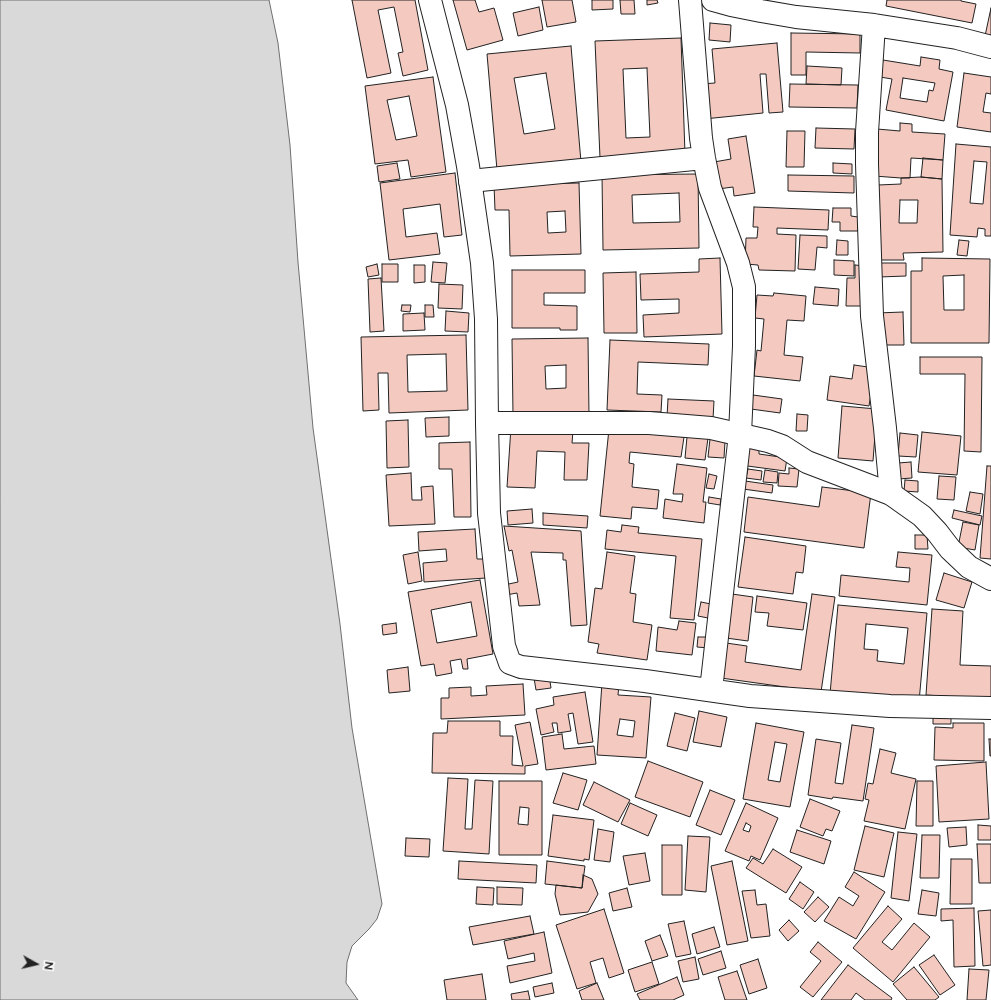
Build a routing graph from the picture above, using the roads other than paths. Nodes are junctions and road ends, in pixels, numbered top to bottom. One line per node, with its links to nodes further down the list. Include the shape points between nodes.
1 (430, 0): 7 (street, via 457,105)
2 (690, 0): 6 (street)
3 (713, 0): 4 (street, via 796,17)
4 (874, 25): 5 (street, via 957,38); 10 (street, via 867,132 872,308)
5 (991, 48)
6 (704, 158): 7 (street); 9 (street, via 710,188 738,263 744,287)
7 (470, 181): 8 (street, via 482,263 486,319)
8 (487, 423): 9 (street, via 649,423 711,428); 12 (street, via 490,521 504,646 510,663 521,668)
9 (740, 434): 10 (street, via 782,446 807,462); 12 (street)
10 (891, 494): 11 (street, via 922,516 969,567)
11 (991, 578)
12 (712, 690): 13 (street, via 750,696 890,706)
13 (991, 708)

